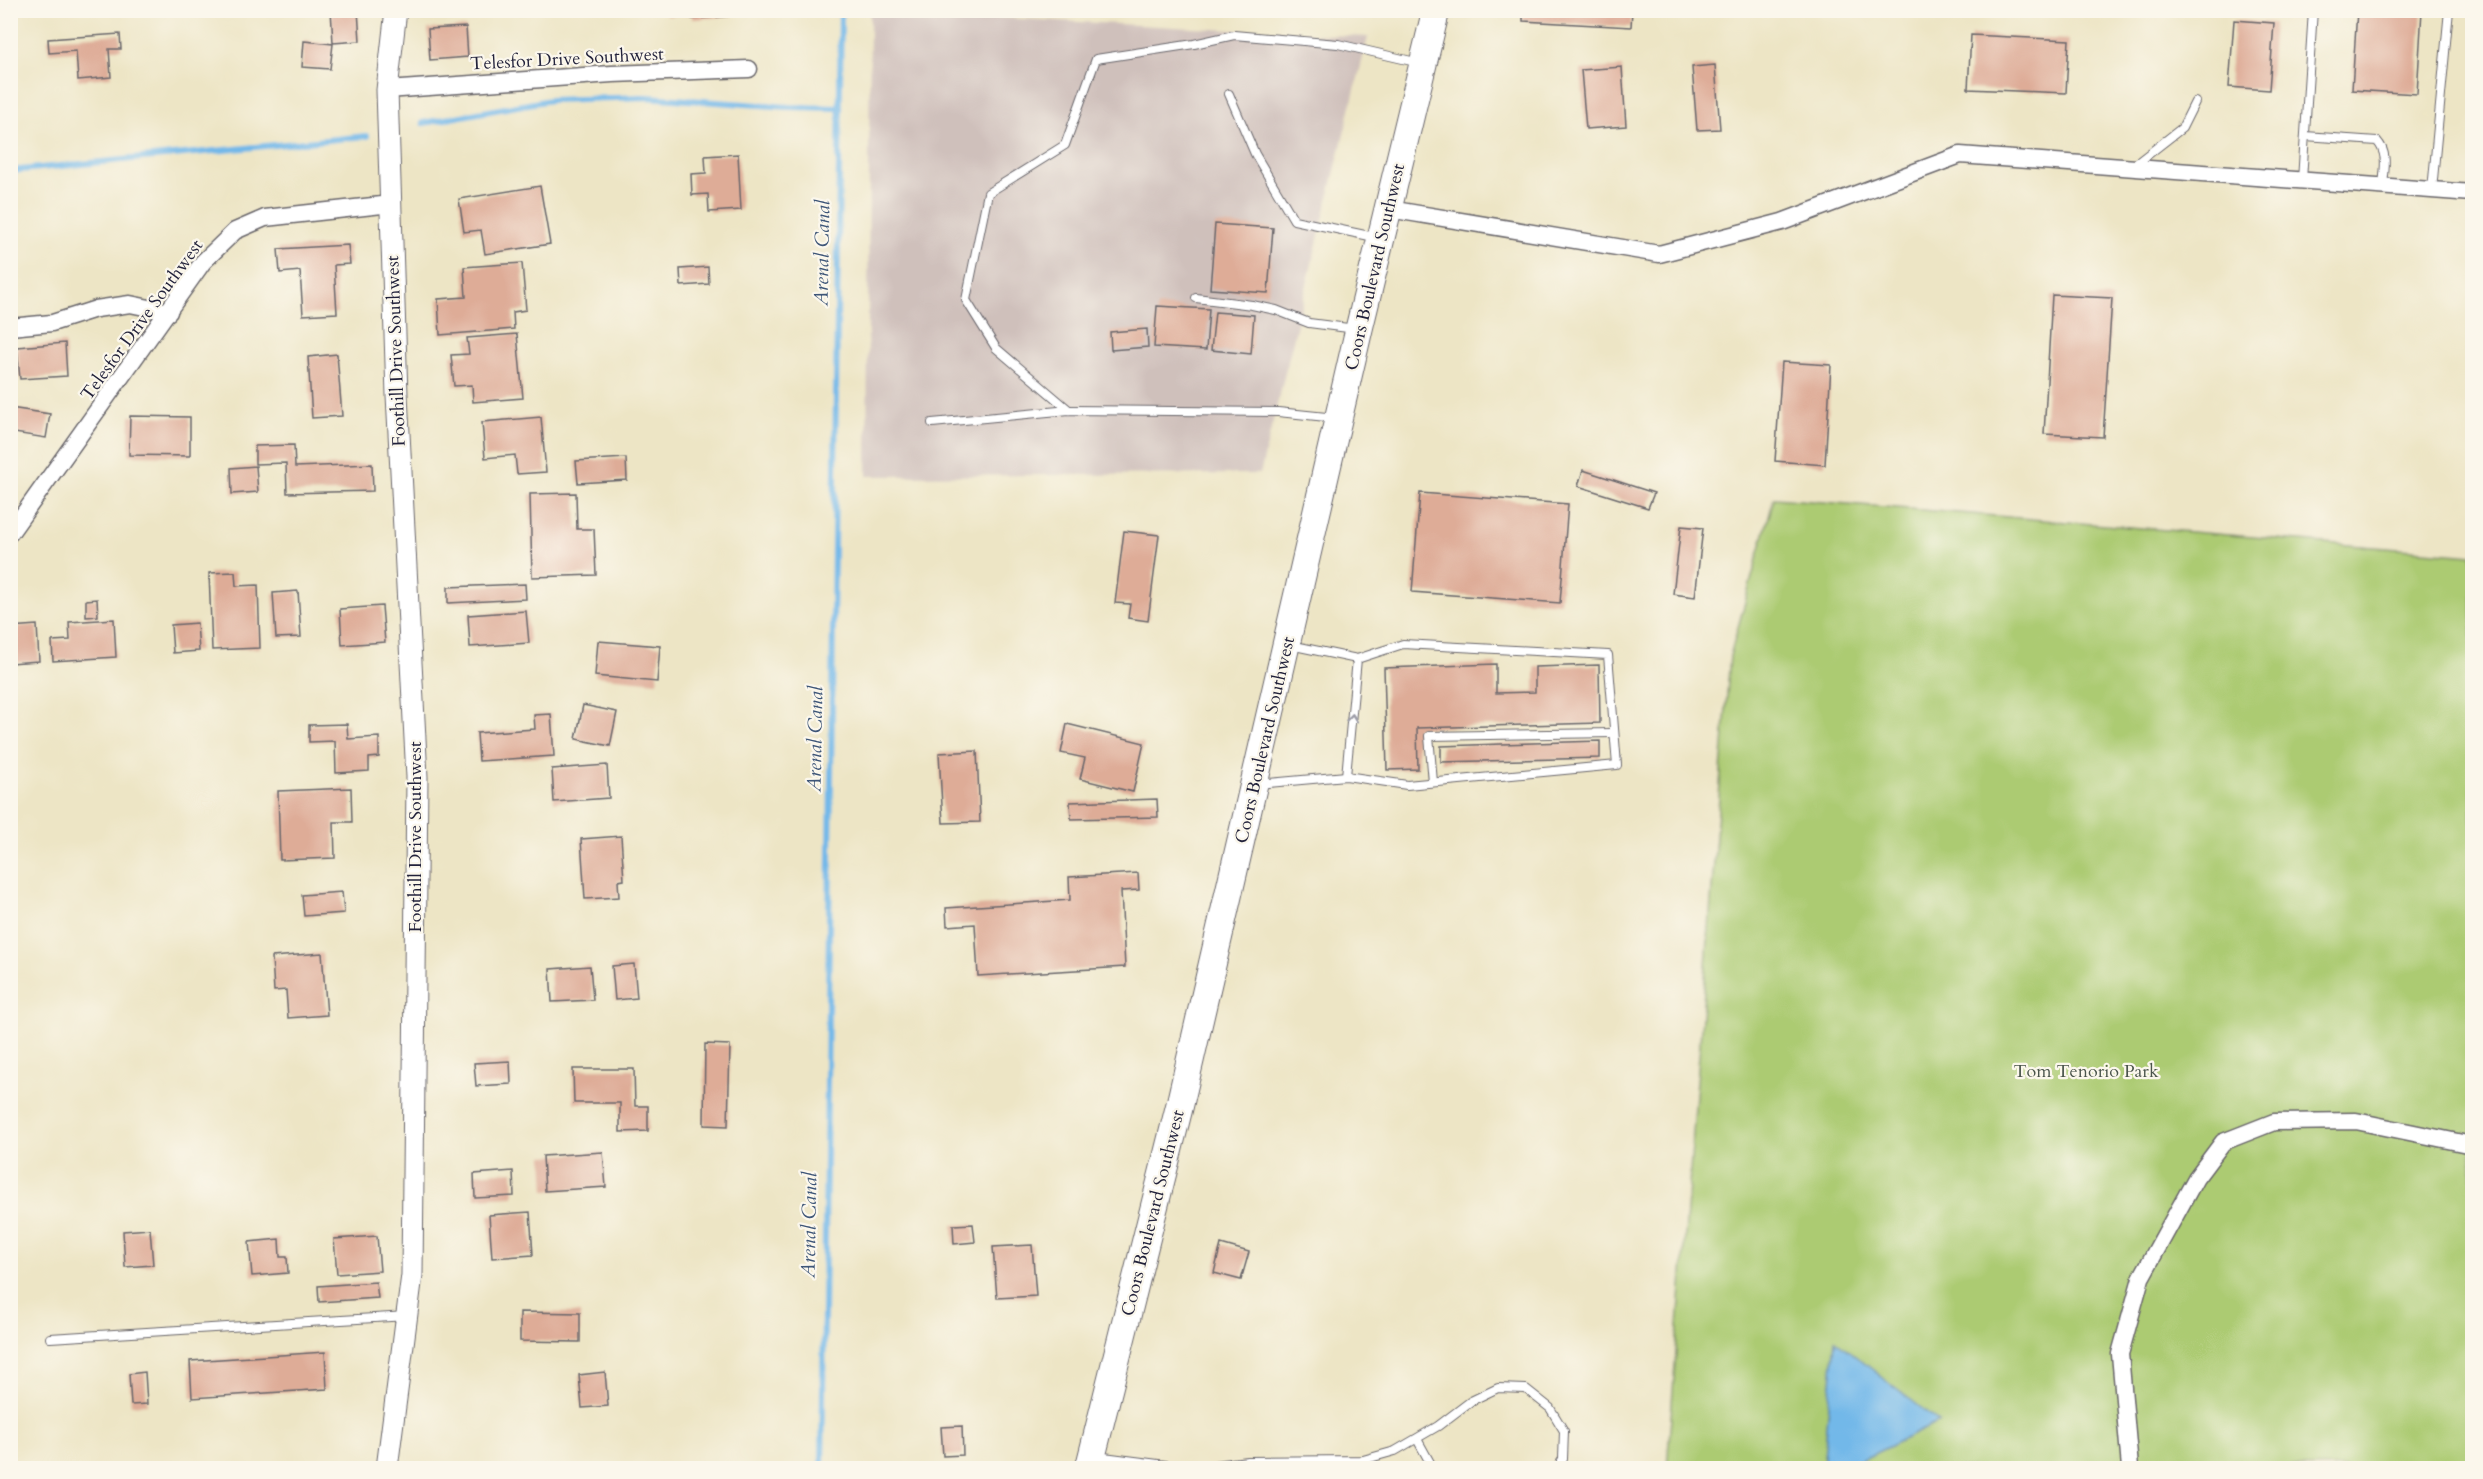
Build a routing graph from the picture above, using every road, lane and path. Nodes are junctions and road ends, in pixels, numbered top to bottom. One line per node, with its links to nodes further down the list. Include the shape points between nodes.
1 (396, 10): 7 (street)
2 (1436, 10): 5 (main road, Coors Boulevard Southwest)
3 (2313, 10): 10 (lane)
4 (2449, 10): 14 (lane)
5 (1423, 63): 17 (main road, Coors Boulevard Southwest); 23 (lane, via 1338,44 1234,34 1096,59 1065,144 988,193 966,300 996,348)
6 (749, 69): 7 (street, Telesfor Drive Southwest)
7 (387, 90): 16 (street, Foothill Drive Southwest)
8 (1229, 94): 18 (lane, via 1255,154 1294,220)
9 (2195, 102): 11 (lane, via 2182,128)
10 (2305, 136): 12 (lane); 13 (lane, via 2377,141 2385,159)
11 (2130, 168): 12 (street); 17 (street, via 1960,155 1782,222 1659,254)
12 (2302, 180): 13 (street)
13 (2383, 186): 14 (street)
14 (2432, 190): 15 (street)
15 (2472, 193)
16 (391, 204): 20 (street, Telesfor Drive Southwest, via 265,218 235,231 203,262); 35 (street, Foothill Drive Southwest, via 417,777 412,1275)
17 (1389, 209): 18 (main road, Coors Boulevard Southwest)
18 (1382, 239): 22 (main road, Coors Boulevard Southwest)
19 (1196, 298): 22 (lane, via 1252,305 1309,323)
20 (169, 312): 21 (street, via 130,304 96,309 52,323); 26 (street, Telesfor Drive Southwest)
21 (10, 327)
22 (1359, 329): 24 (main road, Coors Boulevard Southwest)
23 (1069, 410): 24 (lane, via 1278,412); 25 (lane)
24 (1340, 418): 28 (main road, Coors Boulevard Southwest)
25 (932, 423)
26 (17, 515): 27 (street, Telesfor Drive Southwest)
27 (10, 533)
28 (1287, 644): 29 (lane); 33 (main road, Coors Boulevard Southwest)
29 (1358, 659): 30 (lane, via 1403,644 1608,656); 31 (lane, one-way to 29)
30 (1614, 733): 32 (lane, via 1617,765); 32 (lane, via 1429,736)
31 (1346, 776): 32 (lane, via 1407,785); 33 (lane)
32 (1433, 782)
33 (1255, 785): 38 (main road, Coors Boulevard Southwest)
34 (2472, 1146): 42 (street, via 2356,1121 2274,1122 2223,1142 2196,1178 2141,1278 2120,1354)
35 (407, 1316): 36 (lane); 39 (street, Foothill Drive Southwest)
36 (50, 1338)
37 (1417, 1439): 38 (lane, via 1395,1451 1363,1460 1248,1461 1189,1468); 40 (lane); 41 (lane, via 1471,1401 1498,1388 1526,1389 1550,1407 1564,1431 1563,1459)
38 (1090, 1462)
39 (387, 1468)
40 (1433, 1468)
41 (1557, 1468)
42 (2130, 1468)

